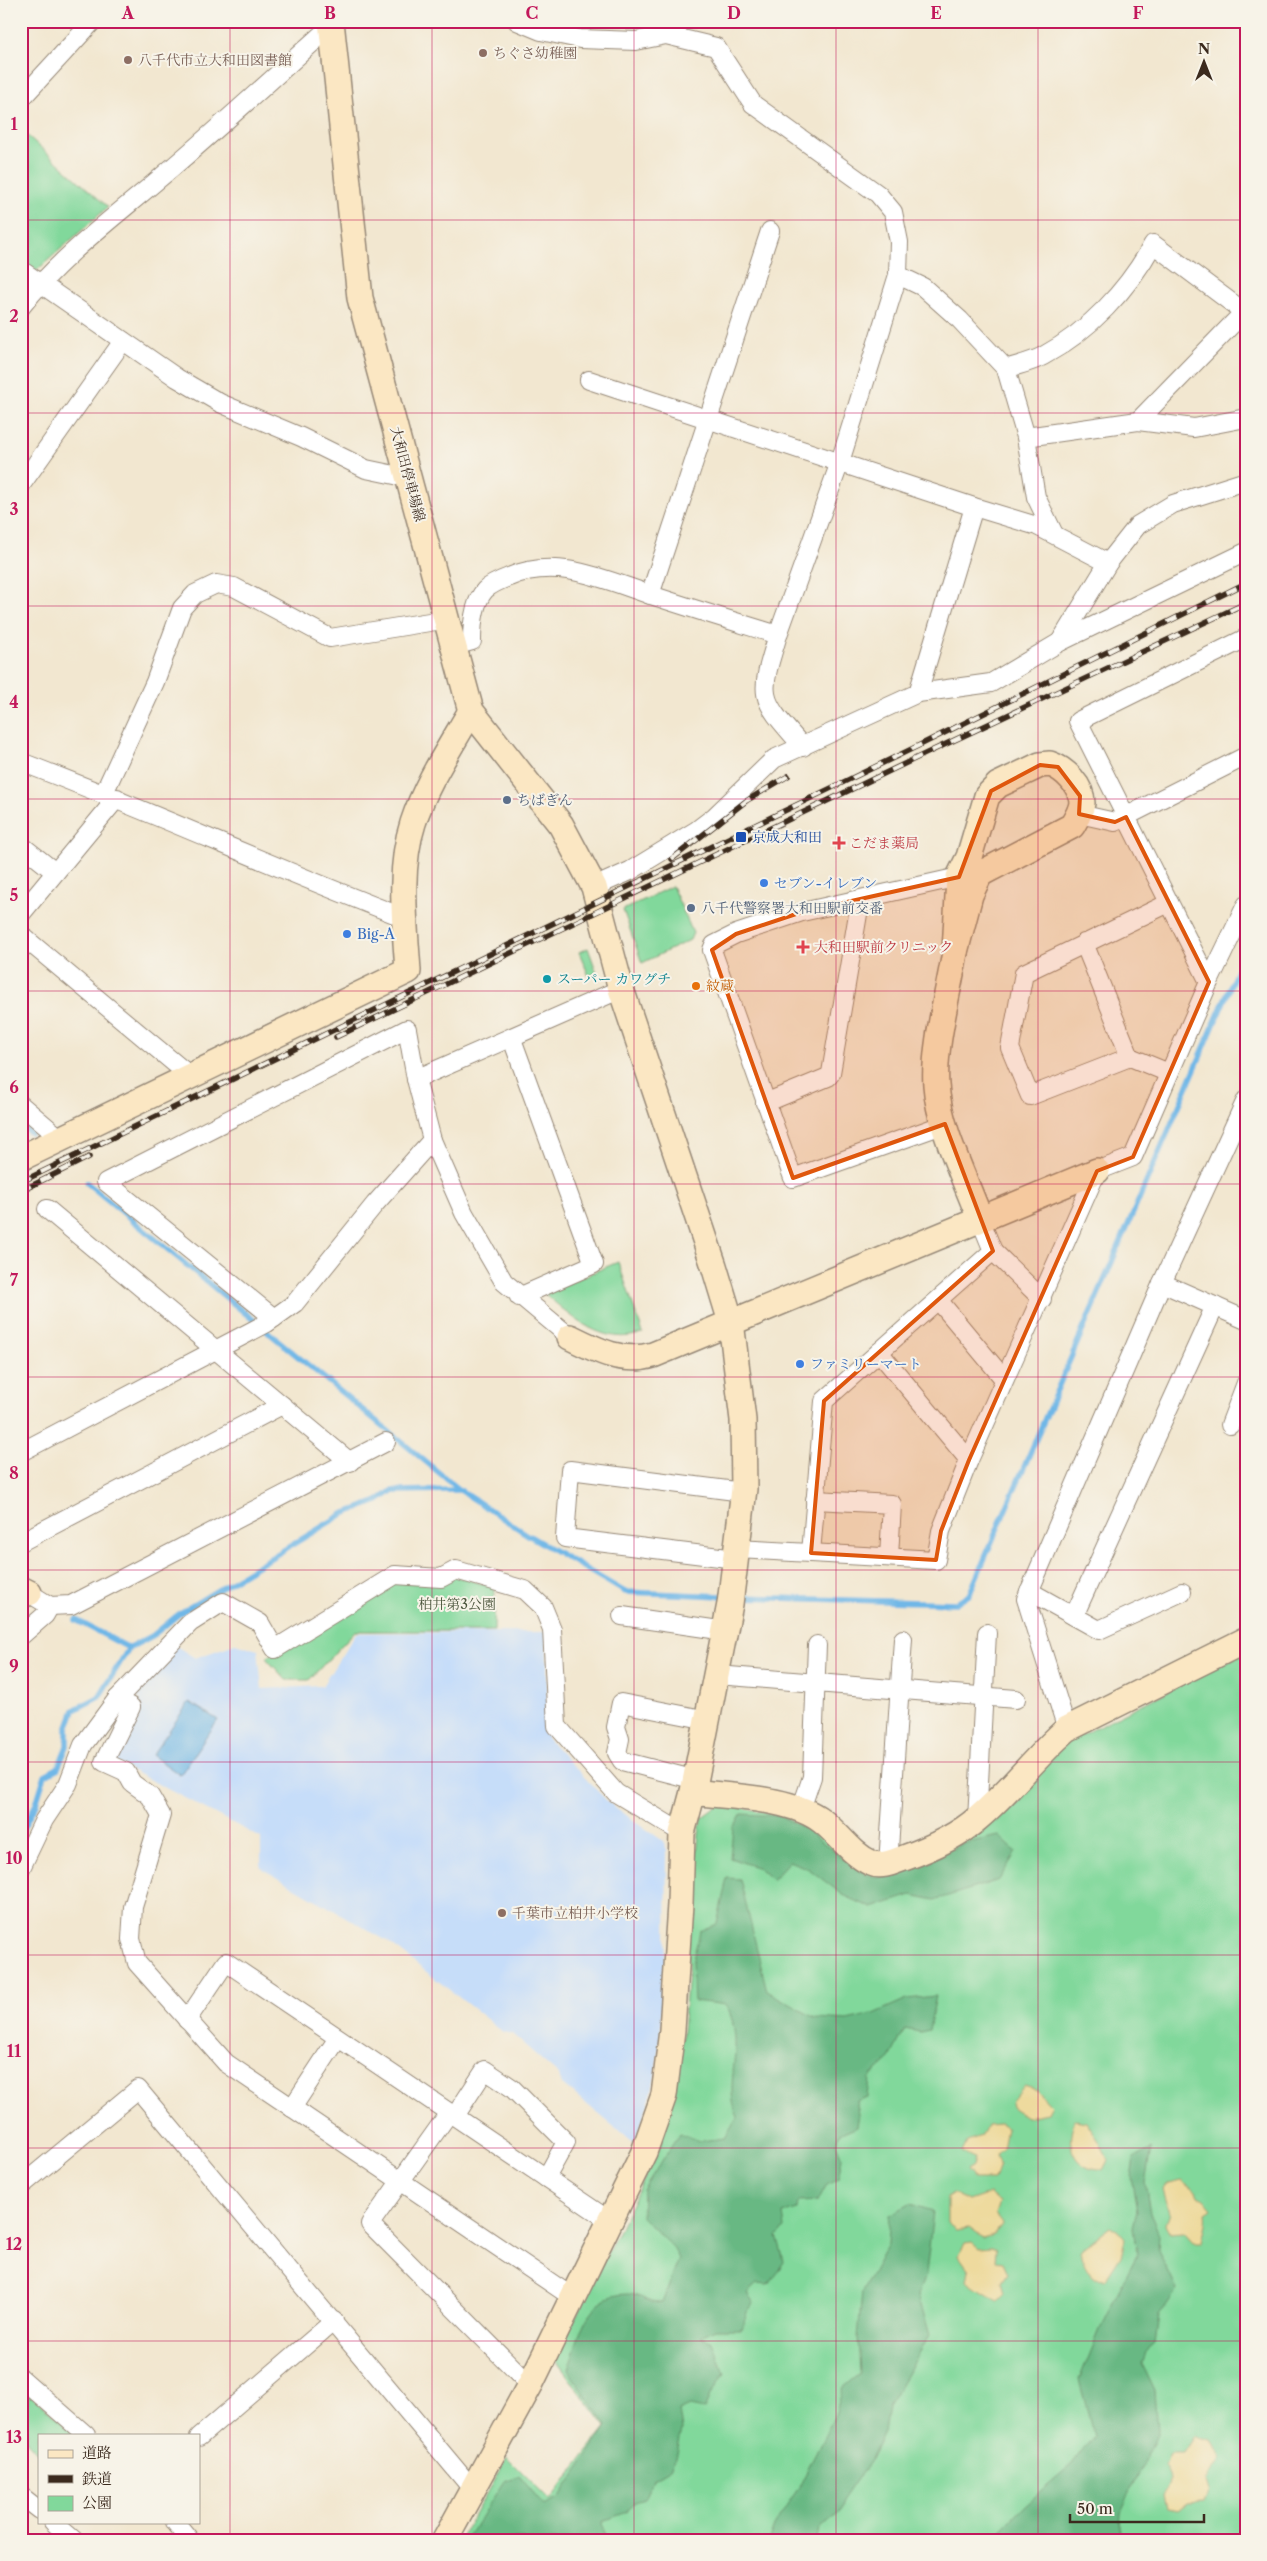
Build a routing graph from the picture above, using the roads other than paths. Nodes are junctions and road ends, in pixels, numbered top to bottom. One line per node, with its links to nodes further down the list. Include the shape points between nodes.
1 (93, 21): 4 (street)
2 (517, 21): 7 (street, via 580,38 636,41 666,35 716,46 753,104 878,194 893,212 900,242)
3 (331, 24): 8 (street); 19 (street, 大和田停車場線, via 360,298)
4 (21, 99)
5 (770, 231): 15 (street)
6 (21, 270): 8 (street)
7 (898, 275): 12 (street, via 923,287 960,320); 18 (street)
8 (40, 283): 9 (street); 11 (street)
9 (21, 307)
10 (1245, 311): 12 (street, via 1153,244 1122,292 1095,317 1042,357); 16 (street)
11 (123, 341): 19 (street, via 220,403 366,469); 21 (street)
12 (1006, 369): 17 (street)
13 (589, 380): 15 (street)
14 (1246, 418): 16 (street, via 1194,428)
15 (706, 420): 18 (street); 26 (street)
16 (1138, 421): 17 (street)
17 (1026, 437): 23 (street, via 1036,497)
18 (840, 462): 22 (street); 28 (street)
19 (409, 478): 27 (street, 大和田停車場線)
20 (1246, 481): 25 (street, via 1173,504 1138,525)
21 (21, 485)
22 (974, 507): 23 (street); 32 (street)
23 (1054, 534): 25 (street)
24 (1246, 552): 30 (street)
25 (1108, 563): 30 (street)
26 (650, 595): 28 (street); 31 (street, via 602,577 561,569 522,571 485,590 476,611 472,641)
27 (448, 619): 31 (street, 大和田停車場線); 37 (street, via 330,638 234,587 216,584 195,594 182,608)
28 (778, 635): 34 (street, via 765,677 764,693 770,710)
29 (1246, 638): 39 (street, via 1078,721)
30 (1060, 642): 32 (street, via 991,683)
31 (454, 646): 33 (street, 大和田停車場線)
32 (918, 693): 34 (street)
33 (471, 711): 43 (street, 大和田停車場線, via 556,817); 48 (street, via 413,822 408,848)
34 (803, 747): 43 (street, via 768,764 714,817 696,830 630,871)
35 (1246, 756): 39 (street)
36 (21, 762): 37 (street)
37 (111, 796): 41 (street); 48 (street)
38 (1079, 814): 39 (street, via 1115,822); 42 (street, via 1080,796 1067,774 1058,767 1040,765 998,785 987,796 969,858); 51 (street, via 1072,826 980,874 970,895)
39 (1126, 817): 45 (street)
40 (21, 844): 41 (street)
41 (55, 872): 47 (street)
42 (959, 877): 44 (street); 51 (street)
43 (594, 887): 53 (street, 大和田停車場線)
44 (857, 900): 60 (street, via 858,914 831,1072 828,1077); 60 (street, via 754,927 714,945 714,959)
45 (1170, 903): 50 (street); 52 (street)
46 (1246, 905): 52 (street)
47 (21, 914)
48 (405, 918): 57 (street, via 408,971)
49 (21, 934): 57 (street)
50 (1084, 943): 55 (street); 55 (street, via 1024,973 1010,1048 1030,1096)
51 (955, 952): 62 (street, via 937,1056 936,1084)
52 (1208, 982): 56 (street)
53 (620, 989): 54 (street); 77 (street, 大和田停車場線)
54 (512, 1038): 58 (street); 71 (street, via 594,1264)
55 (1130, 1057): 56 (street)
56 (1170, 1073): 66 (street, via 1133,1157)
57 (190, 1076): 63 (street)
58 (416, 1079): 64 (street); 75 (street, via 408,1029 106,1182)
59 (1246, 1100): 70 (street)
60 (765, 1103): 62 (street, via 793,1178)
61 (21, 1105): 63 (street)
62 (945, 1124): 68 (street)
63 (61, 1138): 65 (street)
64 (432, 1140): 71 (street, via 464,1213 485,1251 504,1282); 75 (street, via 295,1303)
65 (21, 1158)
66 (1097, 1171): 68 (street); 72 (street)
67 (48, 1209): 79 (street)
68 (980, 1219): 69 (street); 77 (street)
69 (993, 1251): 72 (street); 73 (street)
70 (1162, 1283): 74 (street); 96 (street)
71 (519, 1296): 78 (street)
72 (1042, 1299): 81 (street)
73 (938, 1301): 80 (street); 81 (street)
74 (1215, 1306): 76 (street); 100 (street)
75 (270, 1320): 79 (street)
76 (1246, 1320)
77 (730, 1322): 78 (street, via 642,1359 613,1356); 89 (street, 大和田停車場線, via 743,1420)
78 (570, 1337)
79 (215, 1350): 83 (street); 86 (street)
80 (879, 1352): 87 (street); 90 (street, via 824,1401)
81 (1004, 1379): 87 (street)
82 (1246, 1383): 84 (street)
83 (282, 1405): 88 (street); 91 (street)
84 (1230, 1425)
85 (386, 1442): 88 (street)
86 (21, 1452)
87 (969, 1460): 94 (street, via 941,1531 936,1560)
88 (350, 1462): 98 (street, via 71,1605)
89 (743, 1492): 93 (street, 大和田停車場線); 93 (street, via 570,1470 565,1538)
90 (815, 1500): 92 (street); 94 (street, via 892,1504)
91 (21, 1542)
92 (811, 1553): 93 (street); 94 (street)
93 (736, 1554): 101 (street, 大和田停車場線)
94 (889, 1557)
95 (25, 1591): 98 (street)
96 (1029, 1592): 100 (street); 114 (street, via 1026,1599)
97 (1182, 1592): 100 (street, via 1099,1630)
98 (50, 1606): 103 (street, via 45,1615)
99 (622, 1616): 101 (street, via 633,1615)
100 (1074, 1616)
101 (726, 1631): 107 (street, 大和田停車場線)
102 (986, 1633): 110 (street)
103 (21, 1636)
104 (903, 1639): 109 (street)
105 (1246, 1640): 114 (street)
106 (817, 1645): 108 (street)
107 (716, 1675): 108 (street); 113 (street, 大和田停車場線)
108 (815, 1683): 109 (street); 116 (street, via 812,1777)
109 (899, 1689): 110 (street); 119 (street)
110 (982, 1696): 112 (street); 117 (street)
111 (117, 1699): 118 (street, via 190,1623 223,1602 260,1623 275,1649 395,1575 441,1578 456,1570 525,1590 543,1607 552,1629 557,1726 616,1793); 120 (street, via 83,1745 68,1784 44,1820); 121 (street, via 131,1708 104,1762 126,1772 132,1783 150,1796 161,1815 133,1908 131,1939 137,1963)
112 (1016, 1699)
113 (708, 1720): 115 (street, 大和田停車場線); 115 (street, via 621,1703 616,1727 620,1739 617,1753 622,1761)
114 (1067, 1729): 117 (street)
115 (695, 1786): 116 (street); 118 (street, 大和田停車場線)
116 (801, 1809): 119 (street, via 822,1821 851,1850 872,1864)
117 (977, 1820): 119 (street, via 915,1854)
118 (682, 1833): 128 (street, 大和田停車場線, via 672,2030 664,2095 644,2152)
119 (888, 1864)
120 (21, 1868)
121 (187, 2020): 122 (street, via 226,1962); 123 (street, via 226,2063)
122 (338, 2038): 123 (street); 124 (street)
123 (292, 2108): 126 (street)
124 (452, 2115): 125 (street); 125 (street, via 485,2070 512,2088 566,2142); 126 (street)
125 (546, 2178): 128 (street)
126 (401, 2181): 129 (street); 132 (street, via 370,2224)
127 (21, 2186): 130 (street, via 138,2089)
128 (610, 2221): 129 (street, 大和田停車場線)
129 (572, 2297): 132 (street, 大和田停車場線)
130 (334, 2321): 134 (street); 135 (street)
131 (21, 2378): 133 (street)
132 (530, 2385): 135 (street, 大和田停車場線)
133 (85, 2434)
134 (200, 2436)
135 (474, 2491): 142 (street, 大和田停車場線)
136 (21, 2496): 137 (street)
137 (38, 2509)
138 (55, 2524): 140 (street)
139 (177, 2524): 141 (street)
140 (74, 2540)
141 (190, 2540)
142 (445, 2540)

